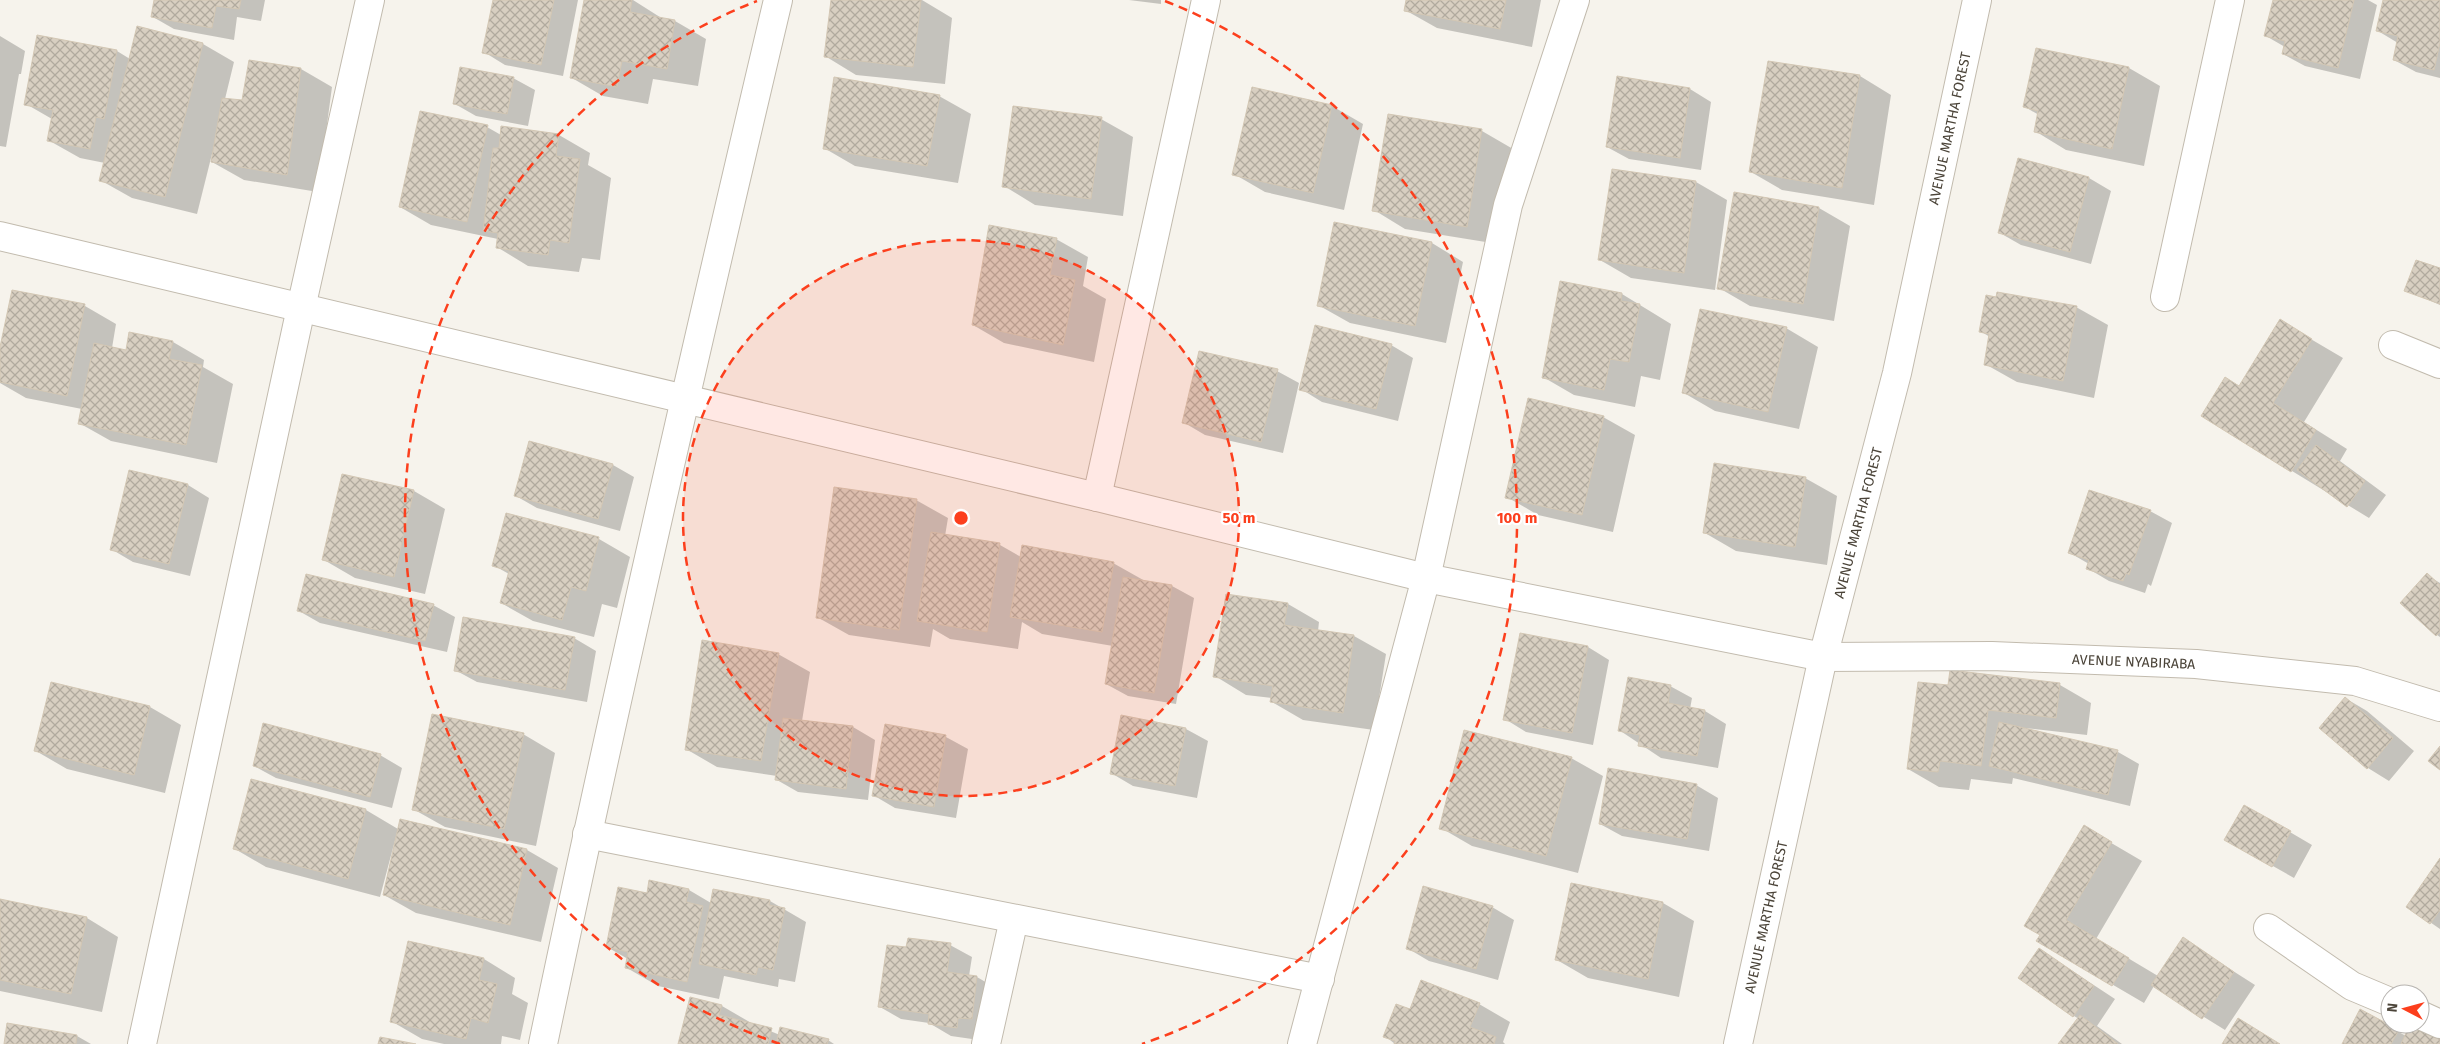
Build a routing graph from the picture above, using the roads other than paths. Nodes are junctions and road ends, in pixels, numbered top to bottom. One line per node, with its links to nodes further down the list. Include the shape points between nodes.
1 (370, 0): 9 (street)
2 (778, 0): 12 (street)
3 (1206, 0): 13 (street)
4 (1575, 0): 14 (street, via 1508,206)
5 (1977, 0): 15 (street, AVENUE MARTHA FOREST, via 1897,373)
6 (2230, 0): 8 (street)
7 (0, 236): 9 (street, AVENUE NYABIRABA)
8 (2165, 297)
9 (301, 308): 12 (street, AVENUE NYABIRABA); 22 (street)
10 (2393, 345): 11 (street)
11 (2440, 364)
12 (684, 399): 13 (street, AVENUE NYABIRABA); 17 (street)
13 (1097, 497): 14 (street, AVENUE NYABIRABA)
14 (1426, 578): 15 (street, AVENUE NYABIRABA); 20 (street)
15 (1823, 657): 16 (street, AVENUE NYABIRABA, via 1992,656 2196,664 2356,681); 26 (street, AVENUE MARTHA FOREST)
16 (2440, 707)
17 (587, 834): 18 (street); 23 (street)
18 (1014, 919): 20 (street); 24 (street)
19 (2268, 928): 21 (street, via 2352,986)
20 (1320, 979): 25 (street)
21 (2380, 998)
22 (142, 1044)
23 (543, 1044)
24 (986, 1044)
25 (1302, 1044)
26 (1738, 1044)

